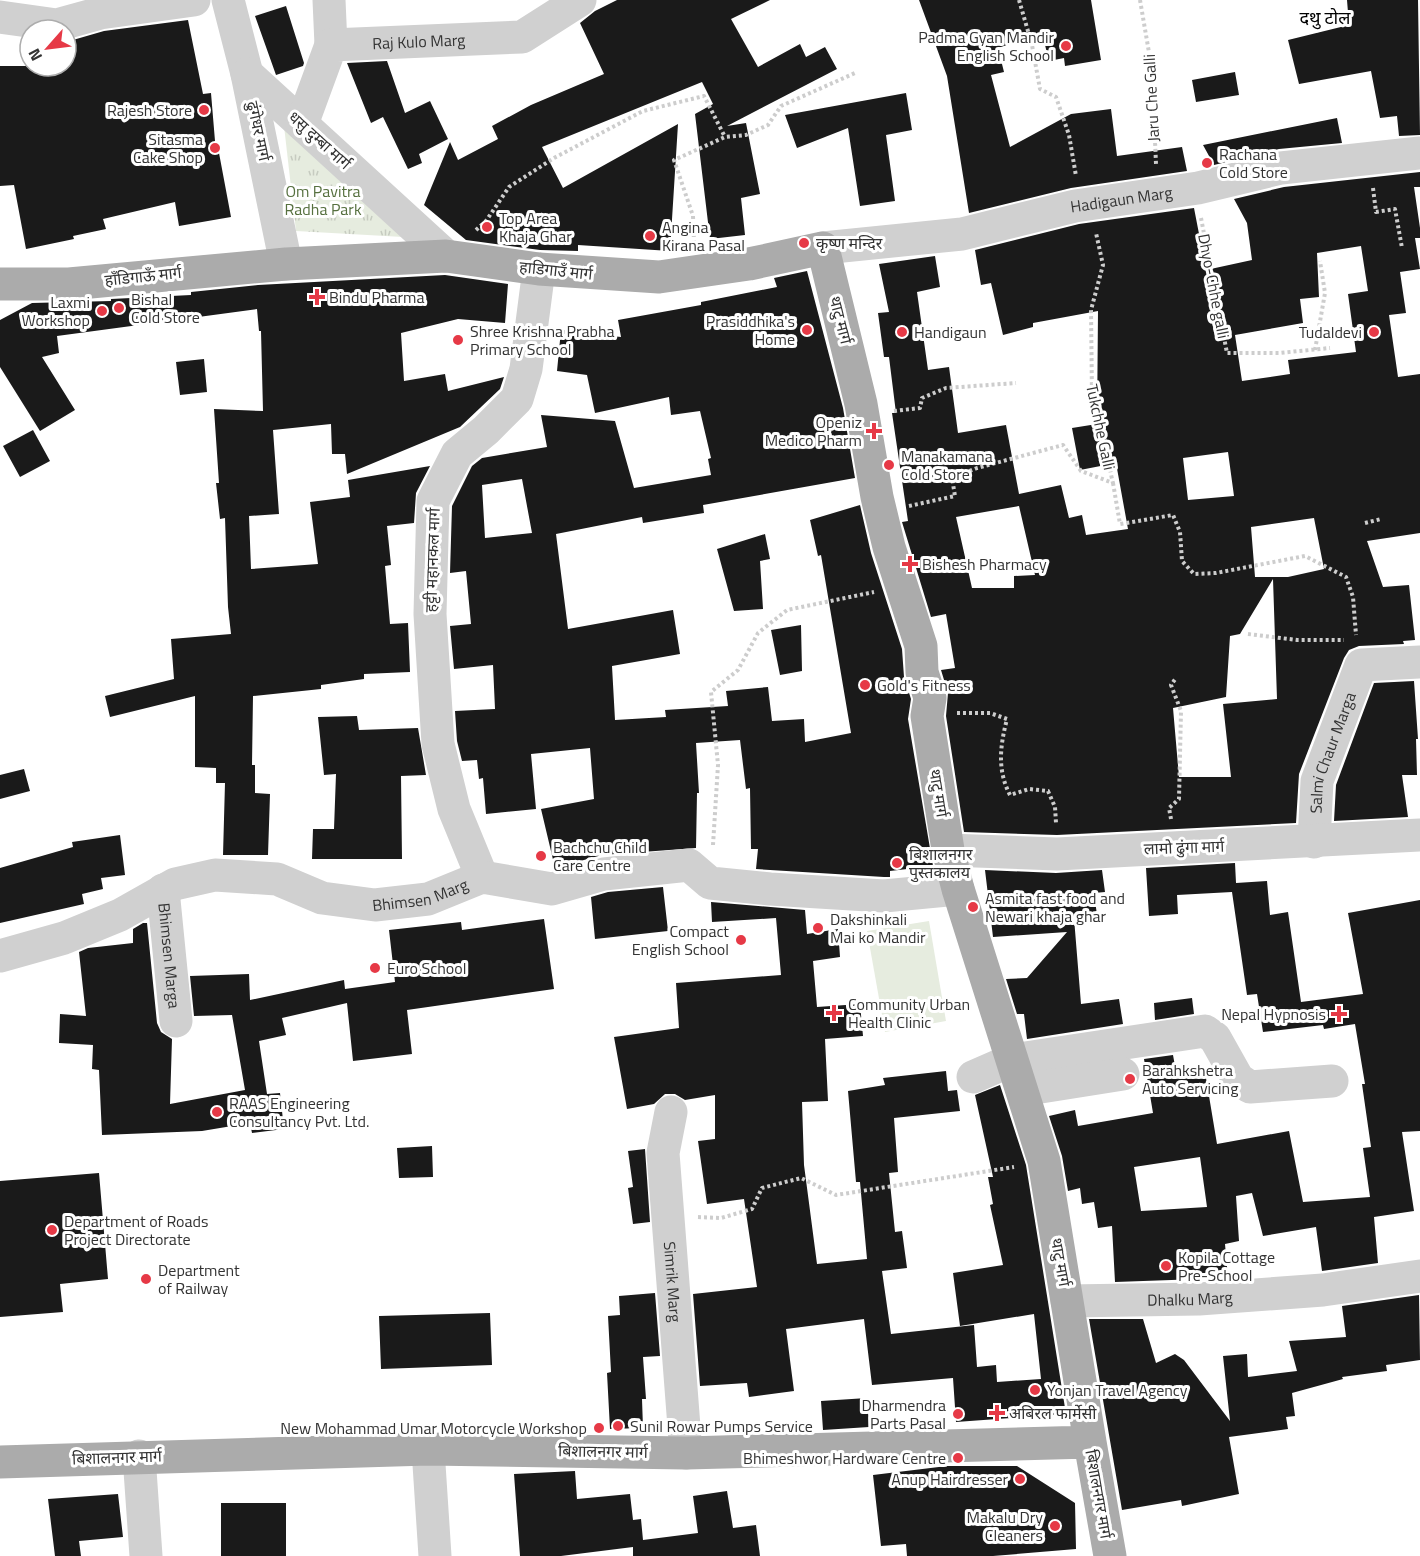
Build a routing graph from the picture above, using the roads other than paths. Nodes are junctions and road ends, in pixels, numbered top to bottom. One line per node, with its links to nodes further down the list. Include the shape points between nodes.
1 (194, 0): 5 (street, via 100,13 57,25)
2 (228, 0): 7 (street, ढुंगेधर मार्ग)
3 (329, 0): 6 (street)
4 (580, 0): 6 (street, Raj Kulo Marg, via 522,37)
5 (0, 17)
6 (331, 45): 8 (street)
7 (247, 74): 8 (street, धसु दुम्बा मार्ग); 12 (street, ढुंगेधर मार्ग)
8 (302, 124): 11 (street, धसु दुम्बा मार्ग)
9 (1420, 153): 10 (street, Hadigaun Marg, via 1281,168 1183,189 1076,193 962,234)
10 (823, 248): 13 (main road, हाडिगाउँ मार्ग, via 693,273 628,277); 18 (main road, थाटु मार्ग, via 861,404 877,496 921,646 922,672 930,698 927,716)
11 (446, 256): 12 (main road, हाडिगाउँ मार्ग); 13 (main road, हाडिगाउँ मार्ग)
12 (286, 264): 14 (main road, हाँडिगाऊँ मार्ग, via 69,284)
13 (539, 269): 19 (street, हट्टी महानकल मार्ग, via 526,369 517,399 457,454 433,501 430,614 438,744 454,809)
14 (0, 284)
15 (1420, 662): 17 (street, Salmi Chaur Marga, via 1359,653 1317,781)
16 (1420, 835): 17 (street, लामो ढुंगा मार्ग)
17 (1314, 842): 18 (street, लामो ढुंगा मार्ग, via 1057,854)
18 (948, 850): 20 (main road, थाटु मार्ग)
19 (482, 877): 20 (street, Bhimsen Marg, via 552,889 604,874 688,865 710,883 884,896); 21 (street, Bhimsen Marg, via 428,899 375,905 322,898 277,879 215,875)
20 (958, 889): 25 (main road, थाटु मार्ग)
21 (163, 890): 22 (street, Bhimsen Marg, via 120,915 64,938); 23 (street, Bhimsen Marga)
22 (0, 956)
23 (176, 1021)
24 (1123, 1074): 25 (street)
25 (1017, 1075): 26 (street); 27 (street, via 1205,1031 1215,1038 1238,1079 1250,1087); 30 (main road, थाटु मार्ग, via 1044,1161)
26 (973, 1077)
27 (1332, 1081)
28 (671, 1112): 33 (street, Simrik Marg, via 663,1153)
29 (1420, 1276): 30 (street, Dhalku Marg, via 1323,1290)
30 (1067, 1301): 31 (main road, थाटु मार्ग)
31 (1090, 1442): 33 (main road, बिशालनगर मार्ग); 38 (main road, बिशालनगर मार्ग)
32 (428, 1449): 33 (main road, बिशालनगर मार्ग); 34 (main road, बिशालनगर मार्ग); 37 (street)
33 (686, 1453)
34 (139, 1456): 35 (main road, बिशालनगर मार्ग); 36 (street)
35 (0, 1462)
36 (146, 1556)
37 (435, 1556)
38 (1110, 1556)

